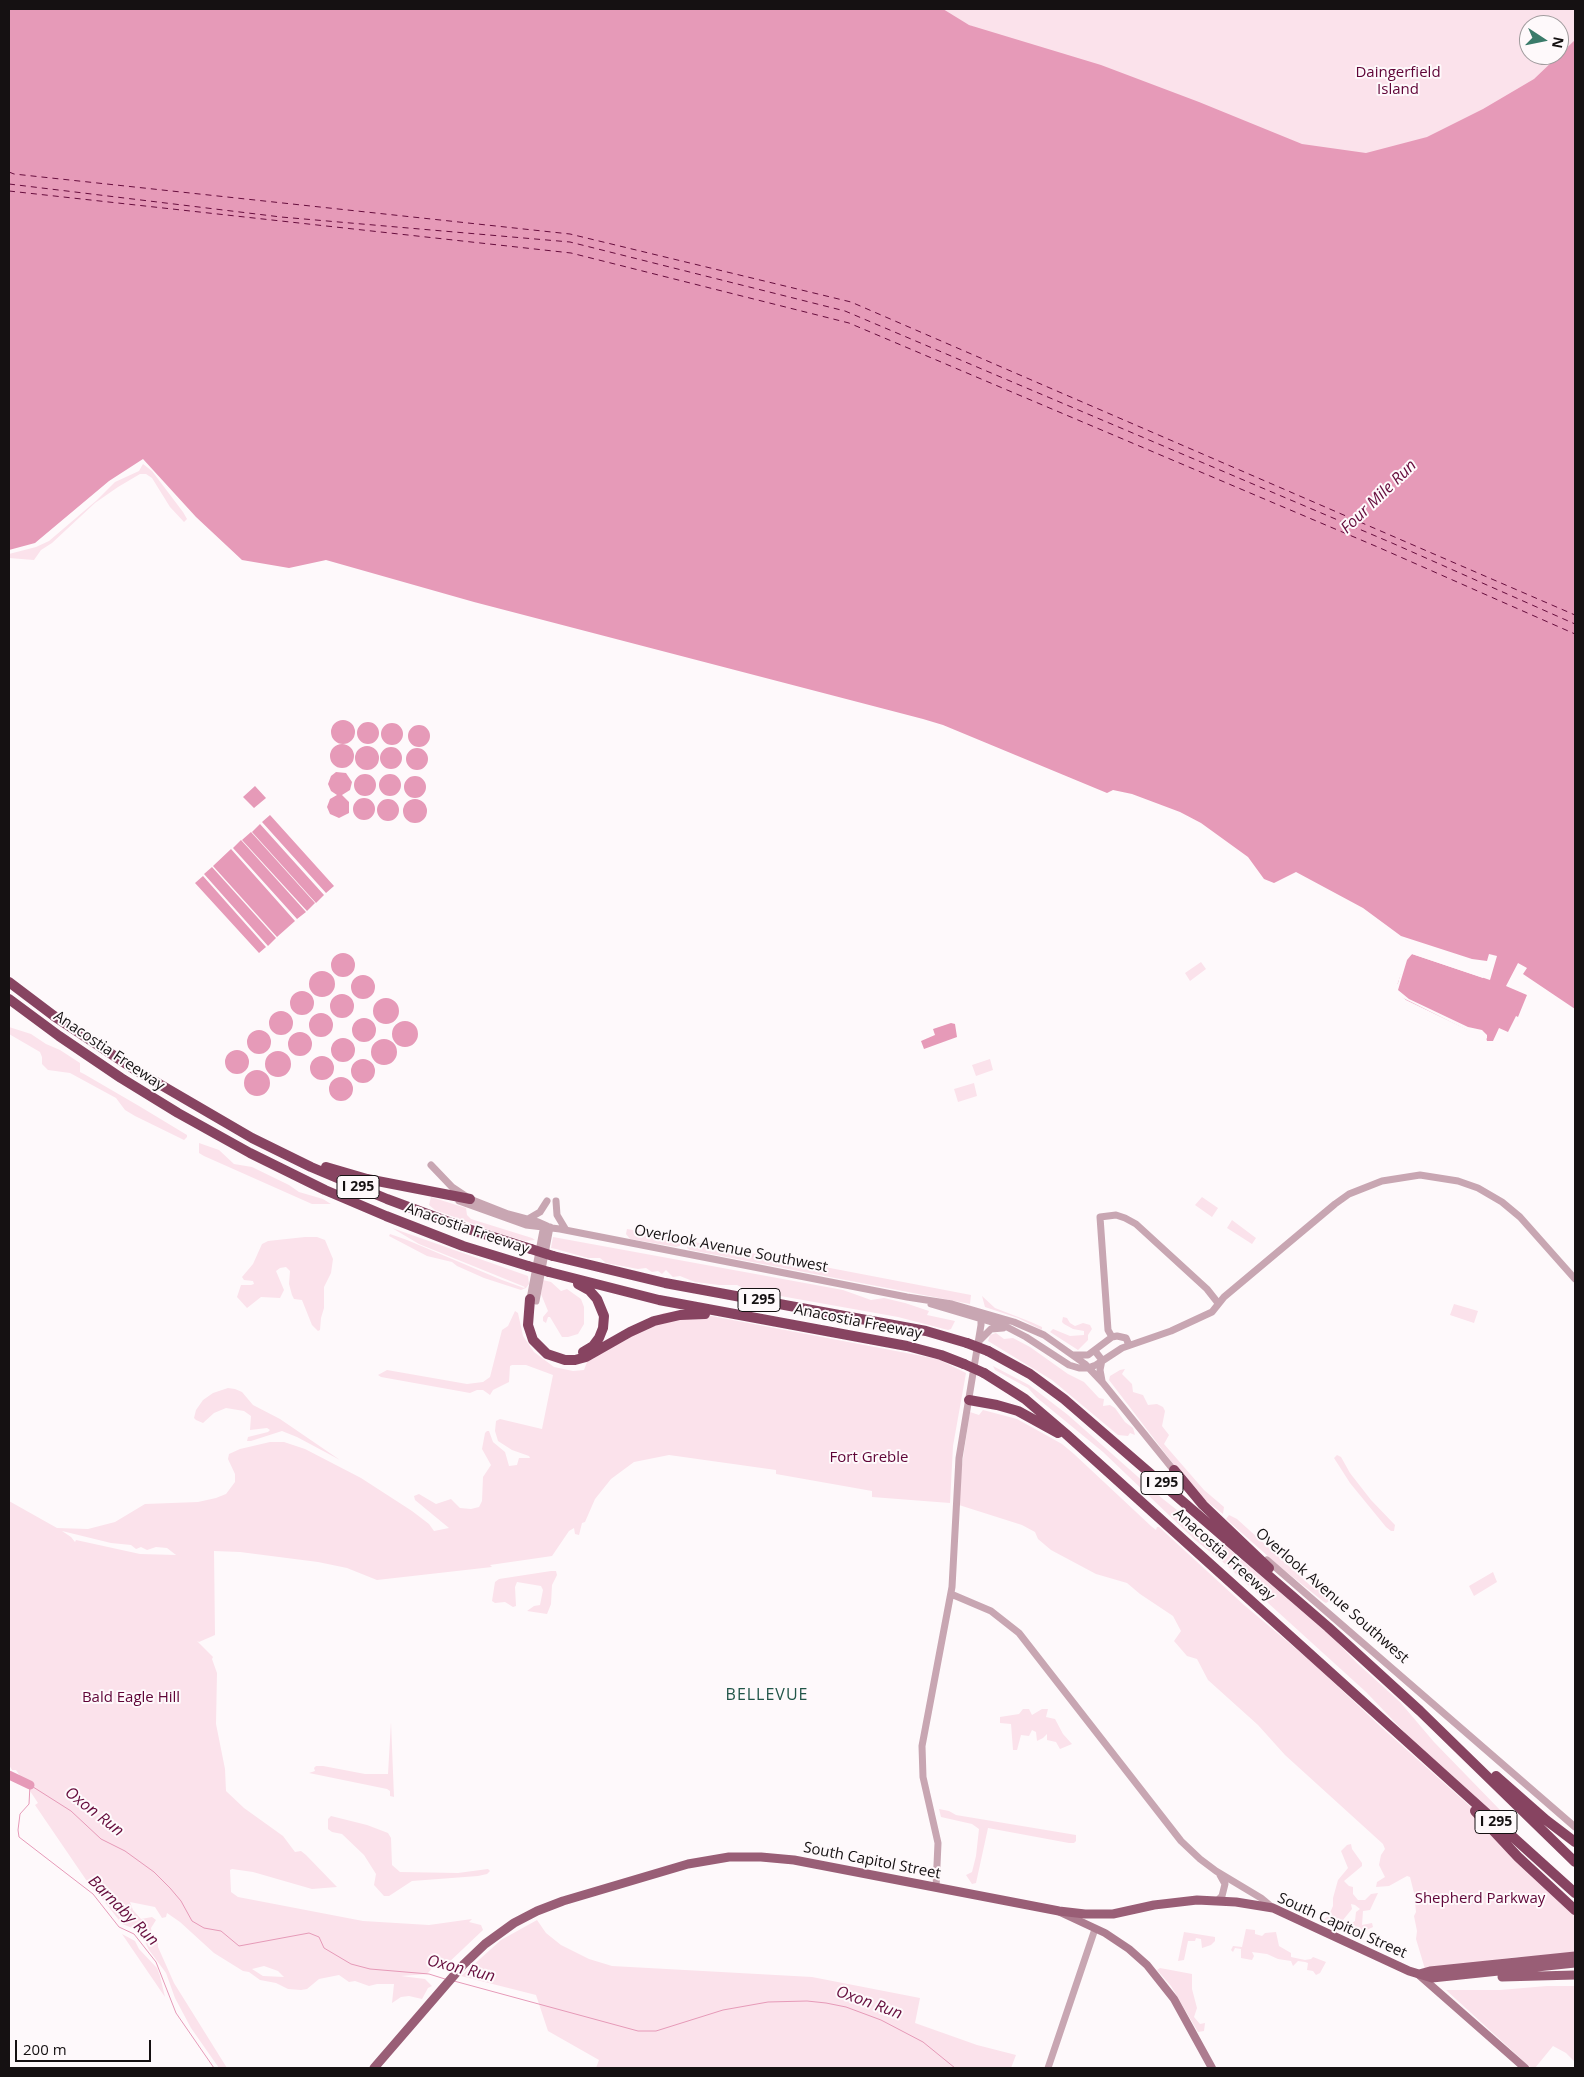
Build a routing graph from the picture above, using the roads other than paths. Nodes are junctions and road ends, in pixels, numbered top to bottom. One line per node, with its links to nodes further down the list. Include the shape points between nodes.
1 (9, 982): 3 (highway, Anacostia Freeway / I 295, via 95,1044)
2 (9, 999): 12 (highway, Anacostia Freeway / I 295, bridge, via 121,1078 148,1101 239,1155 463,1246)
3 (194, 1105): 5 (highway, via 322,1166 361,1178); 31 (highway, Anacostia Freeway / I 295, bridge, via 274,1149 356,1187 450,1223 552,1256 665,1283 926,1331 988,1352 1030,1374 1064,1399)
4 (430, 1165): 6 (street, via 452,1187)
5 (429, 1191): 6 (highway); 10 (street, via 516,1222)
6 (470, 1199): 9 (street)
7 (547, 1201): 9 (street, via 540,1212)
8 (556, 1201): 11 (street, via 557,1215)
9 (528, 1220): 10 (street)
10 (546, 1227): 11 (street, Overlook Avenue Southwest); 14 (street)
11 (566, 1230): 16 (street, Overlook Avenue Southwest, via 907,1297)
12 (549, 1274): 14 (highway, via 581,1285 597,1298 604,1320 599,1338 578,1354 563,1355 550,1350 534,1331); 17 (highway, Anacostia Freeway / I 295, via 659,1300)
13 (1575, 1278): 15 (street, via 1520,1217 1493,1196 1452,1179 1405,1176 1369,1185 1342,1199)
14 (533, 1300): 17 (highway, via 527,1321 531,1338 547,1354 565,1360 582,1359 644,1324 680,1315 711,1314)
15 (1218, 1303): 19 (street, via 1208,1289 1136,1224 1116,1216 1100,1217 1108,1330); 21 (street, via 1212,1312 1190,1323)
16 (981, 1315): 18 (street, Overlook Avenue Southwest); 20 (street); 23 (street, Overlook Avenue Southwest, via 1037,1331)
17 (808, 1327): 29 (highway, Anacostia Freeway / I 295, bridge, via 916,1348 984,1373 1038,1409)
18 (1012, 1330): 20 (street, via 991,1329); 25 (street, Overlook Avenue Southwest, via 1069,1365)
19 (1112, 1337): 21 (street, via 1122,1335); 22 (street)
20 (979, 1342): 27 (street)
21 (1130, 1345): 24 (street)
22 (1094, 1350): 23 (street, via 1085,1356); 24 (street)
23 (1074, 1355): 25 (street, Overlook Avenue Southwest)
24 (1102, 1360): 25 (street); 26 (street)
25 (1088, 1368): 26 (street, Overlook Avenue Southwest)
26 (1103, 1383): 28 (street, Overlook Avenue Southwest)
27 (969, 1400): 29 (highway, via 1004,1407 1034,1419 1071,1442); 30 (street, via 958,1467)
28 (1174, 1470): 31 (highway, via 1203,1505); 34 (street, Overlook Avenue Southwest, via 1280,1571)
29 (1116, 1478): 33 (highway, Anacostia Freeway / I 295)
30 (951, 1594): 37 (street, via 991,1611 1022,1637 1172,1830); 38 (street, via 922,1751 923,1777 938,1843)
31 (1328, 1627): 32 (highway, Anacostia Freeway / I 295)
32 (1444, 1734): 35 (highway); 36 (highway, Anacostia Freeway / I 295)
33 (1418, 1751): 39 (highway, Anacostia Freeway / I 295); 42 (highway, via 1514,1852)
34 (1575, 1827)
35 (1575, 1842)
36 (1575, 1862)
37 (1216, 1871): 40 (street, via 1225,1884); 41 (street)
38 (936, 1887): 43 (main road, South Capitol Street); 51 (main road, South Capitol Street, via 779,1858 743,1856 706,1860 656,1873 542,1909 479,1949)
39 (1575, 1893)
40 (1218, 1900): 41 (main road, South Capitol Street); 44 (main road, South Capitol Street, via 1170,1902)
41 (1273, 1908): 48 (main road, South Capitol Street)
42 (1575, 1910)
43 (1059, 1911): 44 (main road, South Capitol Street); 45 (main road)
44 (1100, 1915): 45 (main road)
45 (1095, 1929): 52 (street); 53 (main road, via 1132,1952 1160,1980)
46 (1575, 1956): 48 (main road)
47 (1575, 1963): 49 (main road)
48 (1418, 1974): 49 (main road, South Capitol Street, via 1435,1978); 54 (main road)
49 (1464, 1975): 50 (main road)
50 (1575, 1975)
51 (374, 2068)
52 (1048, 2068)
53 (1212, 2068)
54 (1525, 2068)

